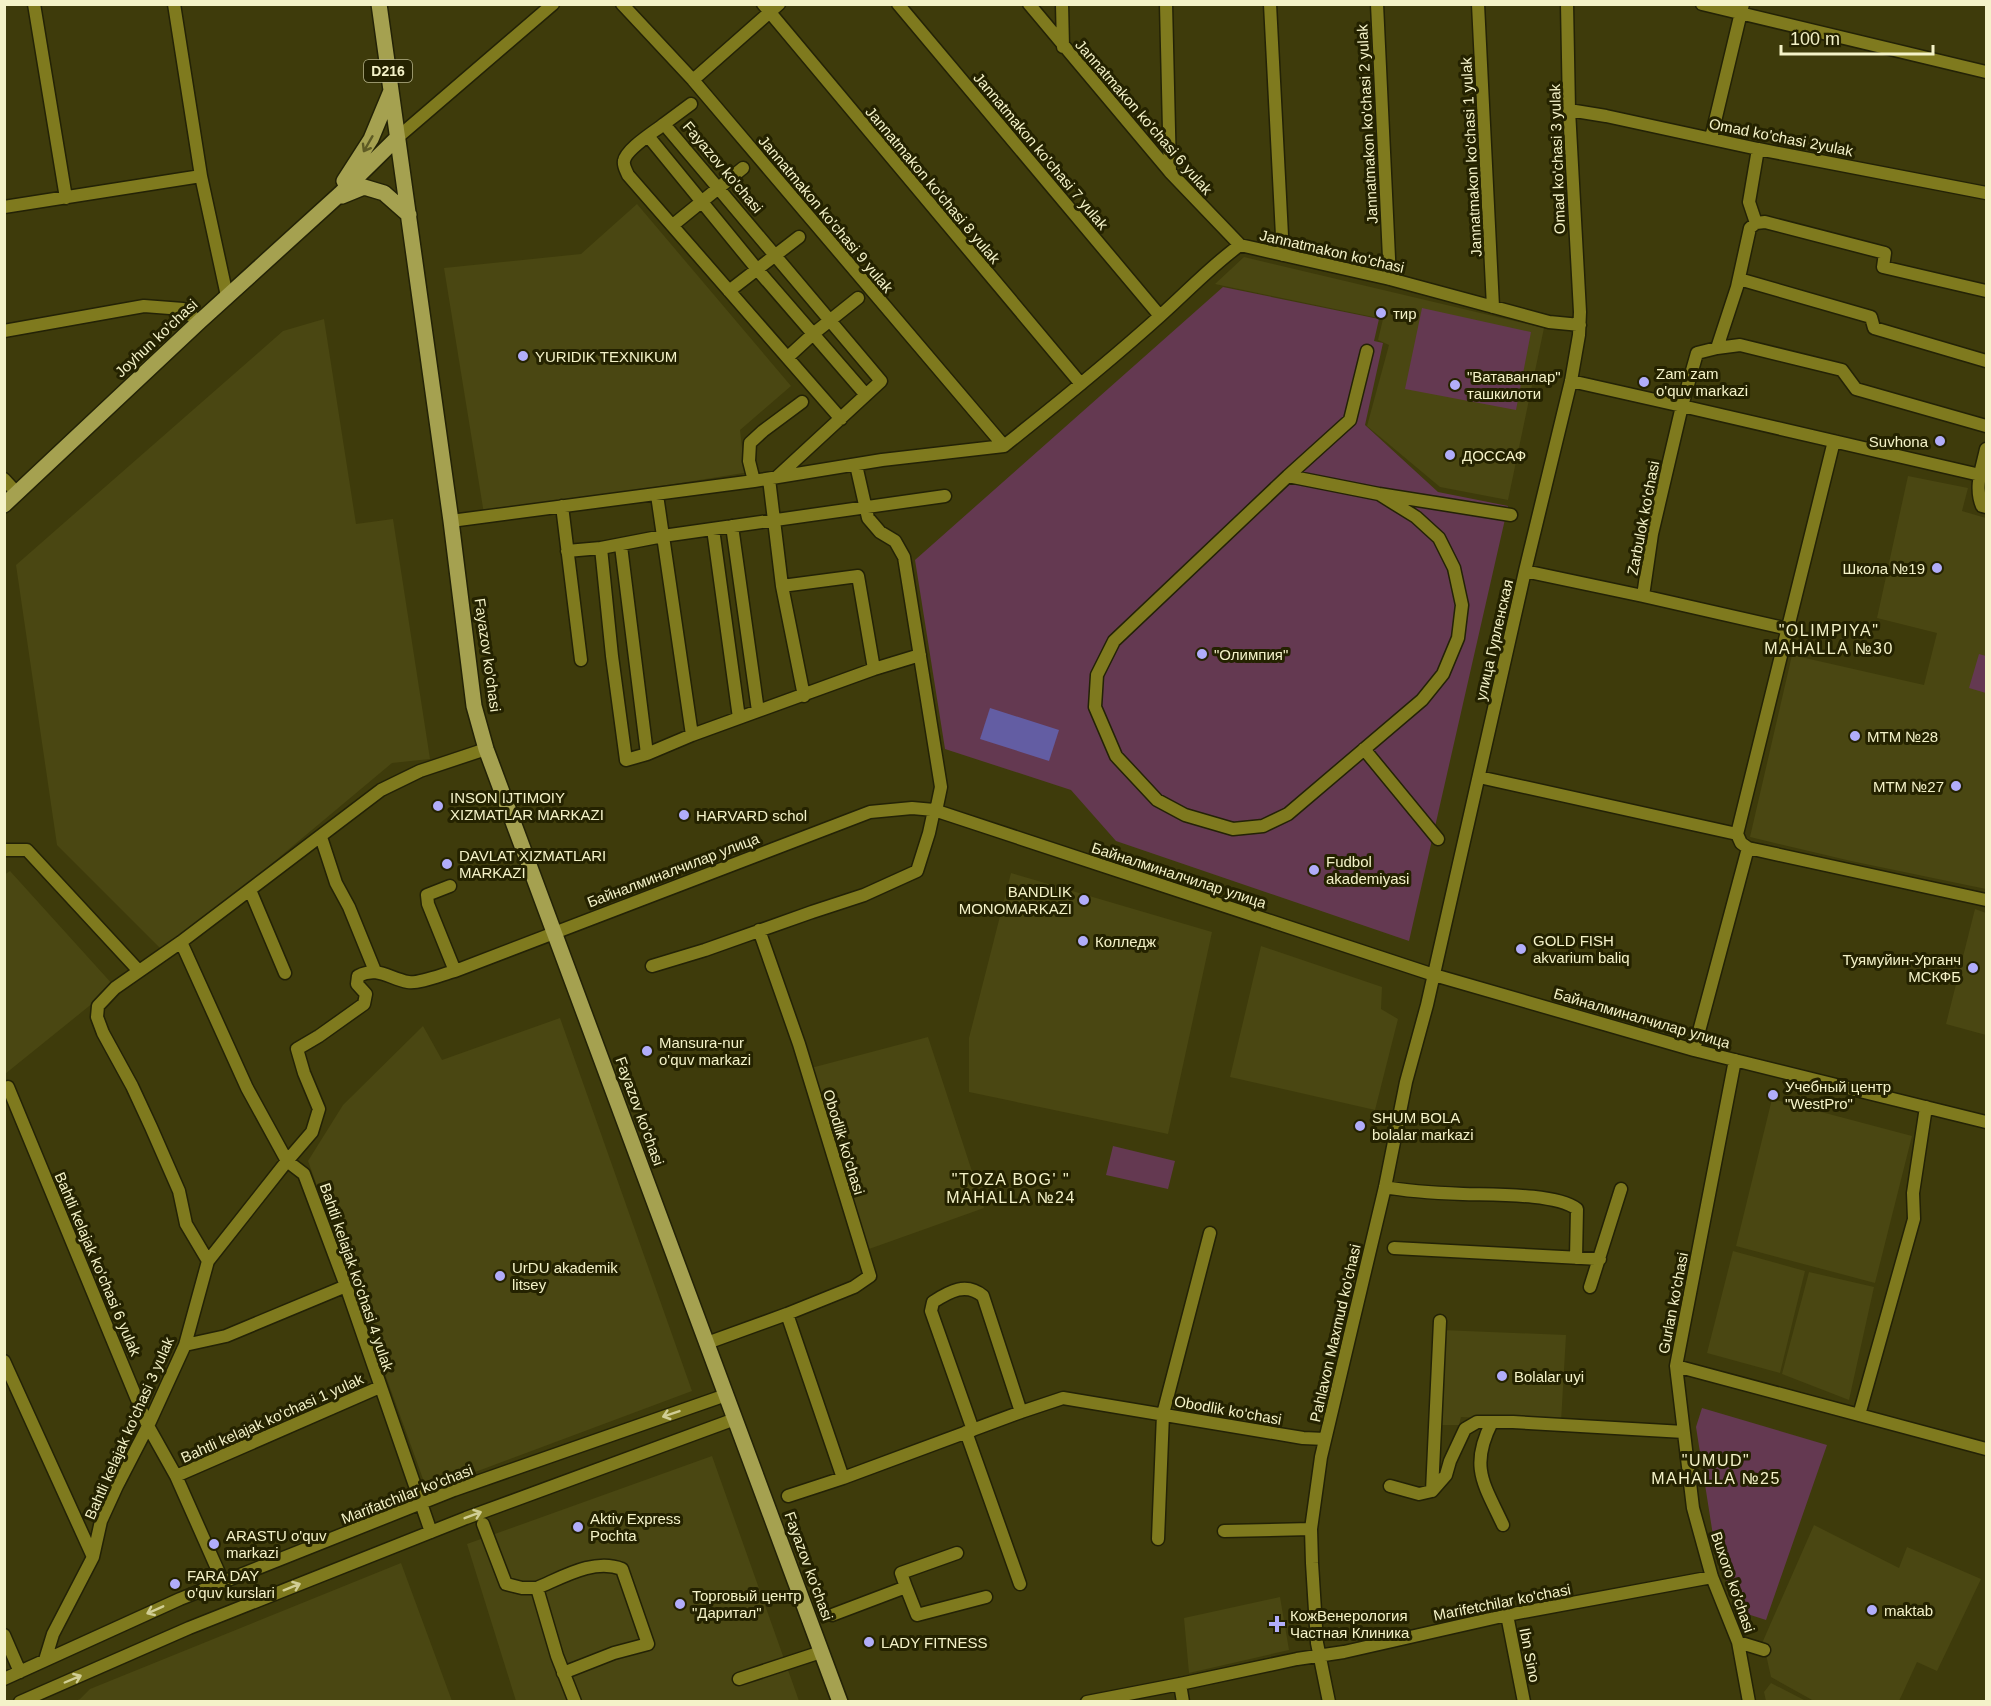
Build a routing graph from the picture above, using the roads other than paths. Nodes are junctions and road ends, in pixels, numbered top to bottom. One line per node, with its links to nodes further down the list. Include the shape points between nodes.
1 (34, 4): 33 (street)
2 (174, 4): 30 (street)
3 (379, 4): 20 (main road, Fayazov ko'chasi / D216)
4 (553, 4): 25 (street)
5 (622, 4): 19 (street, Jannatmakon ko'chasi 9 yulak)
6 (898, 4): 53 (street, Jannatmakon ko'chasi 7 yulak)
7 (1029, 4): 17 (street, Jannatmakon ko'chasi 6 yulak)
8 (1062, 4): 17 (street)
9 (1166, 4): 29 (street)
10 (1270, 4): 42 (street)
11 (1377, 4): 45 (street, Jannatmakon ko'chasi 2 yulak)
12 (1478, 4): 51 (street, Jannatmakon ko'chasi 1 yulak)
13 (1567, 4): 22 (street, Omad ko'chasi 3 yulak)
14 (1702, 4): 16 (street)
15 (770, 7): 19 (street); 64 (street, Jannatmakon ko'chasi 8 yulak)
16 (1742, 9): 18 (street); 26 (street)
17 (1063, 47): 29 (street, Jannatmakon ko'chasi 6 yulak)
18 (1986, 72)
19 (693, 80): 71 (street, Jannatmakon ko'chasi 9 yulak)
20 (391, 90): 25 (main road, Fayazov ko'chasi / D216); 34 (main road, one-way to 34, via 371,139)
21 (691, 104): 23 (street)
22 (1569, 110): 26 (street, Omad ko'chasi 2yulak); 52 (street, Omad ko'chasi 3 yulak)
23 (664, 124): 24 (street, Fayazov ko'chasi); 31 (street, Fayazov ko'chasi)
24 (648, 136): 35 (street); 39 (street, Fayazov ko'chasi, via 629,151 624,167)
25 (397, 138): 34 (main road); 37 (main road, Fayazov ko'chasi)
26 (1711, 138): 27 (street, Omad ko'chasi 2yulak)
27 (1758, 149): 32 (street, Omad ko'chasi 2yulak); 38 (street, via 1749,202)
28 (743, 168): 31 (street)
29 (1170, 172): 41 (street, Jannatmakon ko'chasi 6 yulak)
30 (201, 176): 33 (street); 49 (street)
31 (718, 189): 35 (street); 43 (street, Fayazov ko'chasi)
32 (1986, 193)
33 (66, 198): 36 (street)
34 (334, 199): 37 (main road, via 364,187 384,193); 49 (main road, Joyhun ko'chasi)
35 (702, 201): 39 (street); 44 (street)
36 (4, 207)
37 (409, 215): 89 (main road, Fayazov ko'chasi)
38 (1756, 223): 46 (street, via 1750,228); 48 (street, via 1886,253 1883,267)
39 (674, 225): 47 (street, Fayazov ko'chasi)
40 (799, 237): 43 (street)
41 (1240, 245): 42 (street, Jannatmakon ko'chasi); 53 (street, Jannatmakon ko'chasi)
42 (1283, 255): 45 (street, Jannatmakon ko'chasi)
43 (773, 256): 44 (street); 55 (street, Fayazov ko'chasi)
44 (756, 268): 47 (street); 58 (street)
45 (1390, 279): 51 (street, Jannatmakon ko'chasi)
46 (1739, 279): 59 (street); 62 (street, via 1871,316 1874,328)
47 (729, 291): 61 (street, Fayazov ko'chasi)
48 (1986, 291)
49 (227, 296): 54 (main road, Joyhun ko'chasi)
50 (858, 298): 55 (street)
51 (1493, 307): 56 (street, Jannatmakon ko'chasi, via 1549,322)
52 (1580, 312): 56 (street, улица Гурленская)
53 (1160, 316): 64 (street, Jannatmakon ko'chasi)
54 (199, 322): 57 (street, via 183,309 144,306); 79 (main road, Joyhun ko'chasi)
55 (830, 322): 58 (street); 65 (street, Fayazov ko'chasi, via 880,381)
56 (1580, 325): 63 (street, улица Гурленская)
57 (4, 331)
58 (813, 334): 61 (street); 65 (street)
59 (1717, 348): 67 (street, Zarbulok ko'chasi, via 1697,352); 69 (street, Zarbulok ko'chasi, via 1740,345 1842,370 1856,389)
60 (1367, 351): 75 (street, via 1350,420)
61 (788, 357): 68 (street, Fayazov ko'chasi)
62 (1986, 361)
63 (1571, 381): 67 (street); 96 (street, улица Гурленская)
64 (1081, 384): 71 (street, Jannatmakon ko'chasi)
65 (866, 395): 68 (street, Fayazov ko'chasi)
66 (802, 402): 78 (street, via 750,443 748,461)
67 (1683, 406): 70 (street); 98 (street, Zarbulok ko'chasi, via 1652,534)
68 (841, 419): 76 (street, Fayazov ko'chasi)
69 (1986, 426)
70 (1834, 441): 74 (street); 99 (street)
71 (1004, 446): 73 (street)
72 (1986, 449): 74 (street)
73 (856, 465): 76 (street); 85 (street)
74 (1980, 475): 86 (street, via 1977,495)
75 (1288, 476): 80 (street); 108 (street, via 1114,641 1097,675 1095,707 1116,756 1157,800 1185,816 1233,829 1263,826 1288,814)
76 (773, 478): 78 (street); 88 (street)
77 (4, 479): 79 (street)
78 (754, 481): 81 (street)
79 (18, 493): 83 (main road, Joyhun ko'chasi)
80 (1379, 494): 87 (street); 108 (street, via 1416,516 1439,538 1454,568 1462,605 1458,638 1443,674 1422,700)
81 (657, 495): 84 (street); 92 (street)
82 (945, 496): 85 (street)
83 (4, 505)
84 (562, 506): 89 (street); 95 (street)
85 (864, 506): 88 (street); 100 (street, via 868,518 895,541 904,557)
86 (1986, 507)
87 (1511, 515)
88 (773, 520): 90 (street); 97 (street)
89 (451, 521): 107 (main road, Fayazov ko'chasi, via 474,706)
90 (732, 526): 91 (street); 104 (street)
91 (713, 529): 92 (street); 105 (street)
92 (663, 536): 93 (street); 106 (street)
93 (621, 546): 94 (street); 109 (street)
94 (602, 548): 95 (street); 109 (street, via 626,760)
95 (567, 551): 101 (street)
96 (1525, 571): 98 (street); 110 (street, улица Гурленская)
97 (782, 586): 102 (street, via 858,576); 103 (street)
98 (1643, 596): 99 (street, Zarbulok ko'chasi)
99 (1788, 629): 112 (street)
100 (920, 655): 102 (street); 111 (street, via 940,787)
101 (581, 660)
102 (874, 669): 103 (street)
103 (804, 696): 104 (street)
104 (758, 711): 105 (street)
105 (739, 718): 106 (street)
106 (692, 735): 109 (street)
107 (486, 748): 113 (street, via 420,771 381,790); 121 (main road, Fayazov ko'chasi)
108 (1364, 749): 114 (street)
109 (646, 754)
110 (1479, 777): 112 (street); 128 (street, улица Гурленская)
111 (935, 810): 120 (street, via 917,871 864,895); 121 (street, Байналминалчилар улица, via 870,812); 128 (street, Байналминалчилар улица)
112 (1737, 834): 115 (street)
113 (321, 837): 118 (street); 125 (street, via 336,884)
114 (1438, 839)
115 (1748, 848): 119 (street); 129 (street)
116 (4, 850): 124 (street, via 27,850)
117 (450, 886): 126 (street, via 427,895)
118 (250, 890): 122 (street); 127 (street)
119 (1986, 900)
120 (759, 930): 123 (street); 144 (street, Obodlik ko'chasi, via 799,1044 870,1276 854,1287)
121 (555, 933): 126 (street, Байналминалчилар улица); 146 (main road, Fayazov ko'chasi)
122 (181, 942): 124 (street); 134 (street, Bahtli kelajak ko'chasi 4 yulak, via 230,1053)
123 (652, 966)
124 (139, 971): 141 (street, via 98,1006 97,1017 179,1191 186,1224)
125 (375, 971): 126 (street, Байналминалчилар улица, via 410,982); 134 (street, Bahtli kelajak ko'chasi 3 yulak, via 358,975 357,984 366,994 363,1004 297,1048 319,1109 312,1132)
126 (455, 971)
127 (285, 973)
128 (1434, 975): 129 (street, Байналминалчилар улица); 135 (street, Pahlavon Maxmud ko'chasi, via 1406,1082)
129 (1694, 1050): 130 (street, Байналминалчилар улица)
130 (1735, 1060): 132 (street, Байналминалчилар улица); 149 (street, Gurlan ko'chasi)
131 (8, 1087): 157 (street, Bahtli kelajak ko'chasi 6 yulak)
132 (1926, 1107): 133 (street, Байналминалчилар улица); 154 (street, via 1913,1193 1914,1219)
133 (1986, 1122)
134 (286, 1161): 141 (street, Bahtli kelajak ko'chasi 3 yulak); 142 (street, Bahtli kelajak ko'chasi 4 yulak, via 304,1174)
135 (1385, 1187): 139 (street, via 1568,1203 1577,1209); 160 (street, Pahlavon Maxmud ko'chasi)
136 (1622, 1189): 140 (street)
137 (1210, 1233): 153 (street)
138 (1394, 1248): 139 (street)
139 (1576, 1258): 140 (street)
140 (1600, 1259): 143 (street)
141 (208, 1261): 147 (street, Bahtli kelajak ko'chasi 3 yulak)
142 (346, 1286): 147 (street, via 226,1336); 150 (street, Bahtli kelajak ko'chasi 4 yulak)
143 (1590, 1287)
144 (787, 1314): 146 (street, Obodlik ko'chasi); 163 (street)
145 (1440, 1321): 165 (street)
146 (707, 1343): 151 (main road, Fayazov ko'chasi)
147 (185, 1345): 157 (street, Bahtli kelajak ko'chasi 3 yulak)
148 (4, 1361): 175 (street)
149 (1676, 1366): 154 (street, Gurlan ko'chasi); 159 (street, Buxoro ko'chasi)
150 (380, 1387): 162 (street, Bahtli kelajak ko'chasi 1 yulak); 167 (street, Bahtli kelajak ko'chasi 4 yulak)
151 (726, 1395): 155 (main road, Fayazov ko'chasi); 167 (street, Marifatchilar ko'chasi, one-way to 167)
152 (1021, 1412): 153 (street, Obodlik ko'chasi, via 1063,1398); 158 (street, Obodlik ko'chasi); 158 (street, via 983,1296 967,1287 945,1294 933,1302 931,1311)
153 (1163, 1414): 160 (street, Obodlik ko'chasi); 173 (street)
154 (1859, 1415): 161 (street, Gurlan ko'chasi)
155 (735, 1419): 172 (street, one-way to 155); 187 (main road, Fayazov ko'chasi)
156 (1492, 1422): 159 (street); 165 (street, via 1477,1422 1466,1430 1446,1475); 169 (street, via 1479,1467)
157 (148, 1426): 162 (street, Bahtli kelajak ko'chasi 6 yulak); 175 (street, Bahtli kelajak ko'chasi 3 yulak, via 101,1521)
158 (970, 1431): 163 (street, Obodlik ko'chasi); 178 (street)
159 (1684, 1432): 176 (street, Buxoro ko'chasi, via 1693,1508)
160 (1325, 1439): 170 (street, Pahlavon Maxmud ko'chasi)
161 (1986, 1449)
162 (176, 1476): 177 (street, Bahtli kelajak ko'chasi 6 yulak)
163 (843, 1478): 166 (street, Obodlik ko'chasi)
164 (1390, 1486): 165 (street, via 1419,1494)
165 (1432, 1491)
166 (788, 1496)
167 (421, 1503): 172 (street, Bahtli kelajak ko'chasi 4 yulak); 177 (street, Marifatchilar ko'chasi)
168 (483, 1524): 180 (street, via 506,1584)
169 (1503, 1525)
170 (1311, 1529): 171 (street); 188 (street, Pahlavon Maxmud ko'chasi)
171 (1224, 1531)
172 (431, 1532): 195 (street, one-way to 172, via 189,1628)
173 (1158, 1539)
174 (957, 1552): 179 (street, via 901,1573)
175 (93, 1557): 189 (street, Bahtli kelajak ko'chasi 3 yulak)
176 (1712, 1577): 183 (street, Marifetchilar ko'chasi); 185 (street, Buxoro ko'chasi)
177 (223, 1582): 189 (street, Marifatchilar ko'chasi, one-way to 189)
178 (1020, 1584)
179 (906, 1587): 181 (street, via 917,1615); 182 (street)
180 (537, 1588): 191 (street); 191 (street, via 579,1570 610,1565 622,1569 648,1644)
181 (986, 1597)
182 (832, 1615)
183 (1507, 1615): 188 (street, Marifetchilar ko'chasi); 201 (street, Ibn Sino)
184 (4, 1635): 190 (street)
185 (1738, 1642): 186 (street); 202 (street, Buxoro ko'chasi)
186 (1764, 1650)
187 (821, 1652): 193 (street); 197 (main road, Fayazov ko'chasi)
188 (1320, 1656): 194 (street, Marifetchilar ko'chasi); 200 (street, Pahlavon Maxmud ko'chasi)
189 (45, 1660): 190 (street, Marifatchilar ko'chasi)
190 (20, 1672): 192 (street, Marifatchilar ko'chasi)
191 (563, 1674): 196 (street)
192 (4, 1678)
193 (739, 1679)
194 (1180, 1684): 198 (street, Marifetchilar ko'chasi); 199 (street)
195 (20, 1701)
196 (575, 1701)
197 (840, 1701)
198 (1087, 1701)
199 (1183, 1701)
200 (1329, 1701)
201 (1524, 1701)
202 (1749, 1701)

